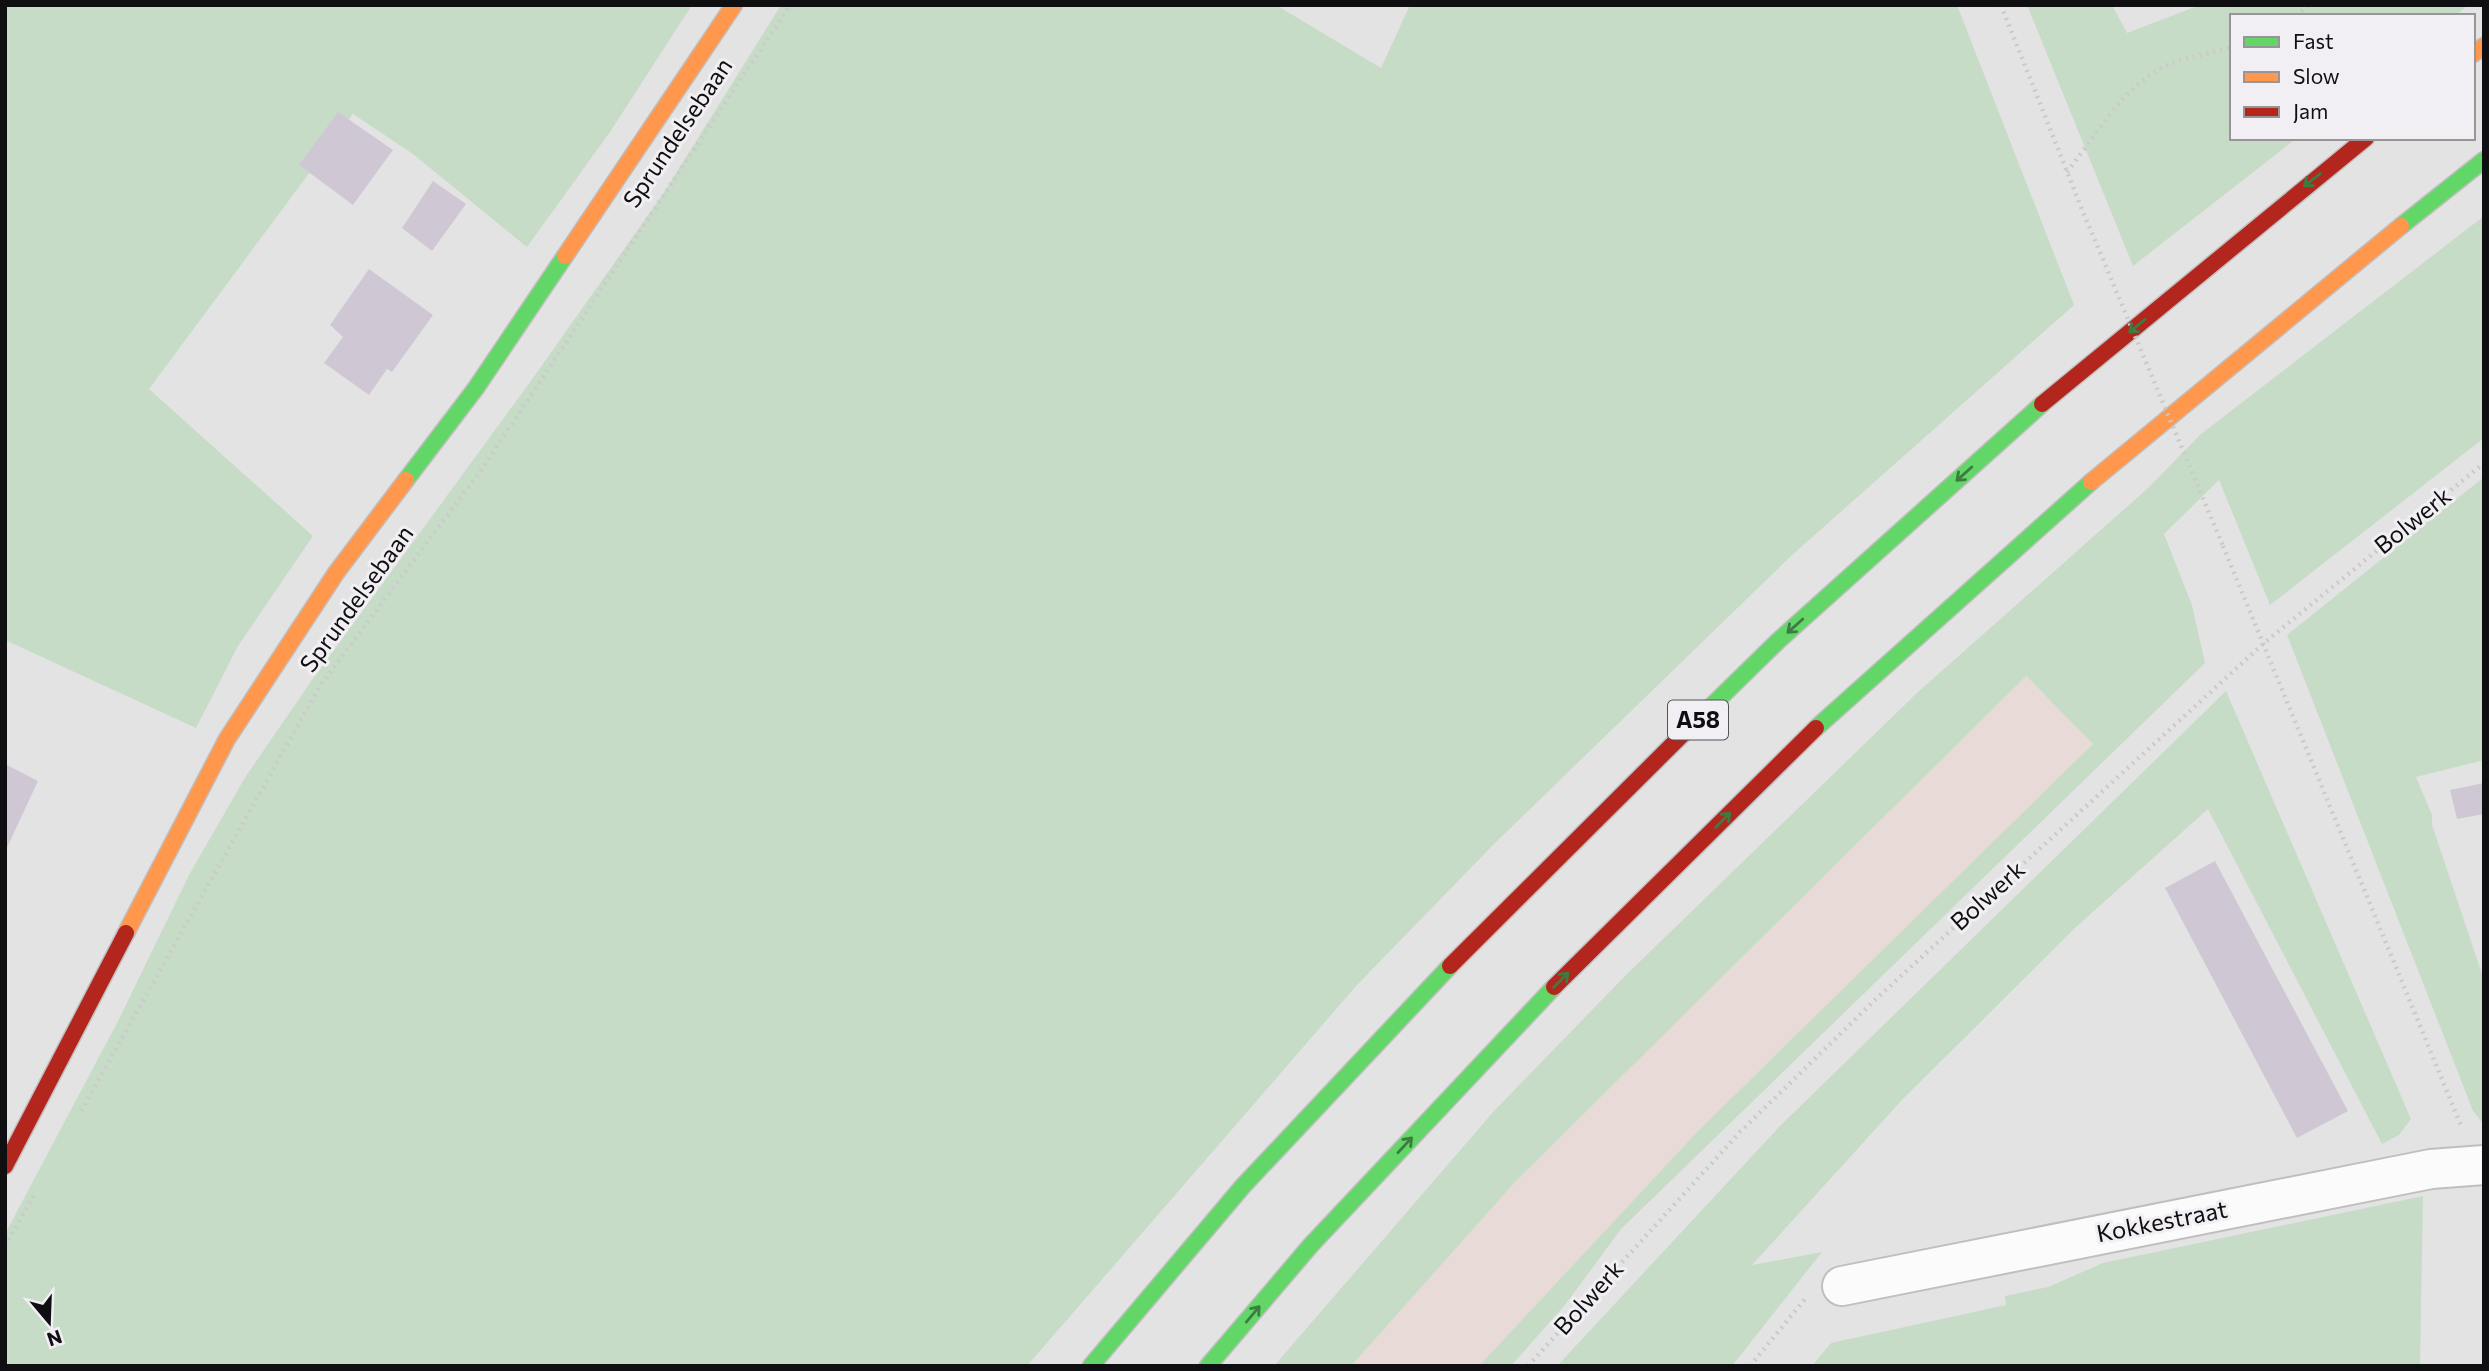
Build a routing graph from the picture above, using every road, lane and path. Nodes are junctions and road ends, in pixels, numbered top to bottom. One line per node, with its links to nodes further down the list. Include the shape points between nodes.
1 (734, 5): 12 (main road, Sprundelsebaan, via 476,388 336,572 227,740)
2 (790, 5): 10 (path, Sprundelsebaan, via 484,466 320,686)
3 (2001, 5): 7 (path)
4 (2230, 48): 7 (path, via 2168,64 2149,74)
5 (2364, 140): 16 (main road, A58, one-way to 16, via 2035,411 1778,641 1462,953 1243,1186)
6 (2484, 160): 17 (main road, one-way to 6, via 1311,1245 1533,1008 1843,701 2083,488)
7 (2067, 172): 9 (path, bridge)
8 (2484, 463): 9 (path, Bolwerk)
9 (2264, 643): 11 (path); 18 (path, Bolwerk, via 1876,999 1759,1113)
10 (80, 1112)
11 (2480, 1165): 15 (street, Kokkestraat, via 2431,1169)
12 (5, 1166)
13 (39, 1185): 14 (path)
14 (5, 1246)
15 (1842, 1286): 19 (path, via 1807,1296)
16 (1091, 1366)
17 (1208, 1366)
18 (1528, 1366)
19 (1750, 1366)

